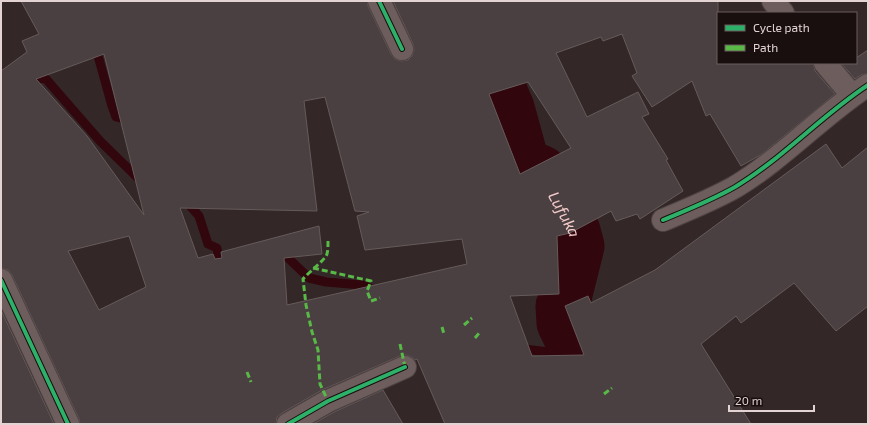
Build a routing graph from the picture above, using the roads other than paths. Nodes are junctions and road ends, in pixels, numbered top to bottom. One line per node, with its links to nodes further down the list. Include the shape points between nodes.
1 (379, 1): 4 (street)
2 (773, 1): 3 (street)
3 (782, 12)
4 (402, 48)
5 (826, 64): 6 (street)
6 (860, 90): 7 (street, via 767,165 736,186)
7 (663, 220)
8 (1, 280): 10 (street)
9 (405, 367): 11 (street, via 328,401)
10 (68, 424)
11 (288, 424)

